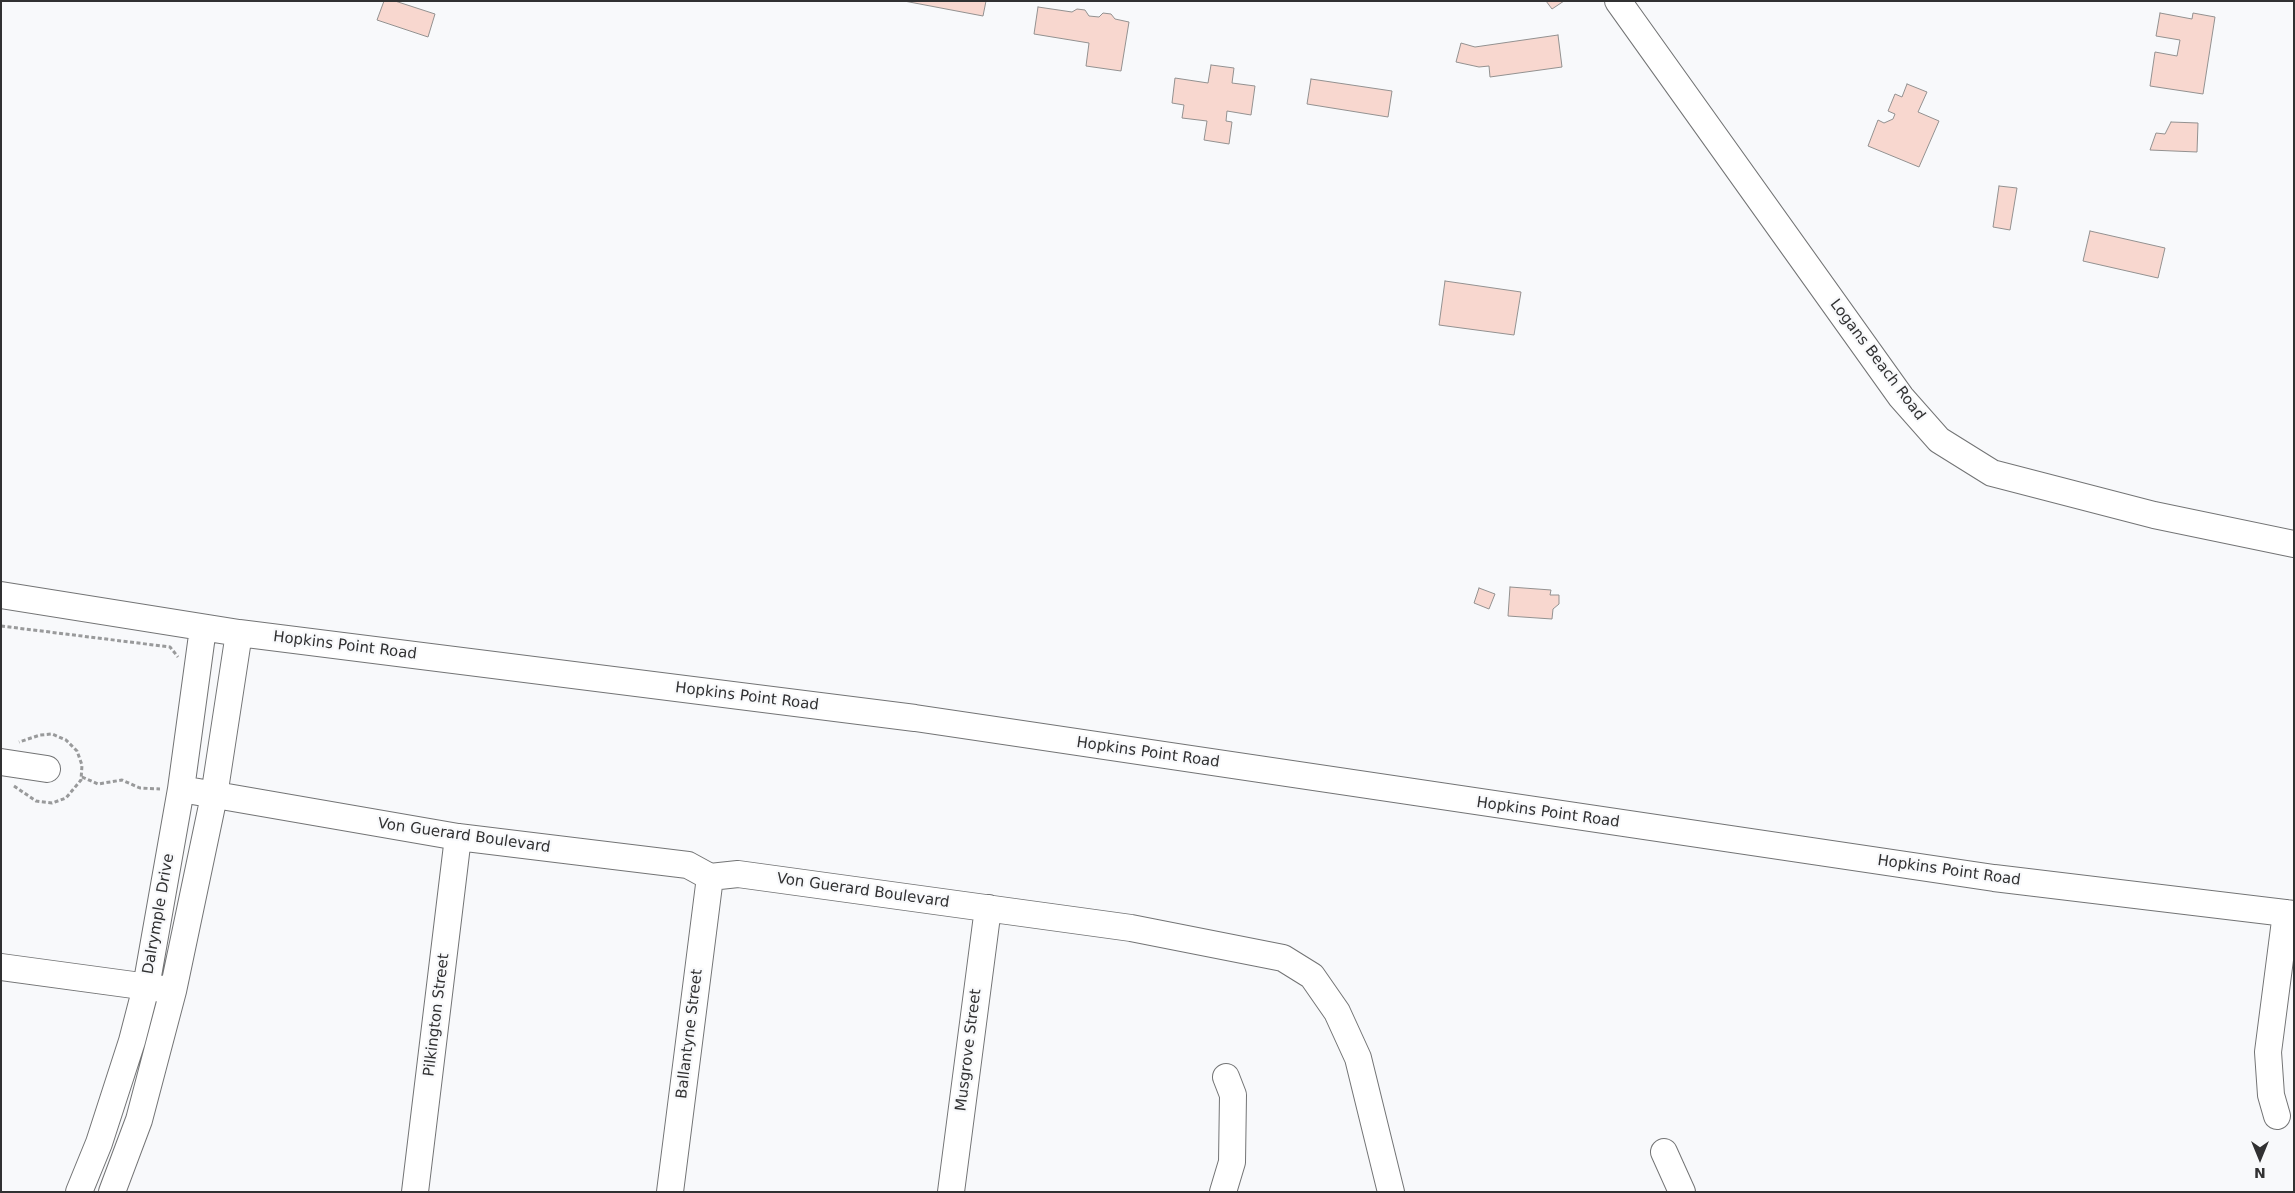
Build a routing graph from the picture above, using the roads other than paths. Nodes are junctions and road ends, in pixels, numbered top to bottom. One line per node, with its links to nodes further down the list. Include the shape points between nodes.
1 (1618, 1): 2 (street, Logans Beach Road, via 1902,397 1939,440 1992,473 2154,514)
2 (2294, 544)
3 (1, 595): 4 (street, Hopkins Point Road)
4 (203, 628): 5 (street, Hopkins Point Road); 8 (street, Dalrymple Drive)
5 (239, 633): 9 (street, Dalrymple Drive); 13 (street, Hopkins Point Road, via 915,718 1984,877)
6 (1, 762): 7 (street)
7 (47, 768)
8 (173, 789): 9 (street, Von Guerard Boulevard); 15 (street, Dalrymple Drive)
9 (214, 796): 10 (street, Von Guerard Boulevard); 16 (street, Dalrymple Drive)
10 (458, 837): 11 (street, Von Guerard Boulevard, via 688,865); 22 (street, Pilkington Street)
11 (710, 877): 12 (street, Von Guerard Boulevard, via 738,874); 23 (street, Ballantyne Street)
12 (988, 908): 24 (street, Musgrove Street); 26 (street, Von Guerard Boulevard, via 1131,928 1233,947 1283,958 1312,976 1337,1012 1358,1058)
13 (2290, 914): 18 (street, via 2268,1052 2271,1096)
14 (1, 967): 15 (street)
15 (146, 987): 16 (street); 20 (street, Dalrymple Drive, via 102,1134)
16 (173, 991): 21 (street, Dalrymple Drive, via 139,1120)
17 (1226, 1077): 25 (street, via 1233,1095 1232,1162)
18 (2277, 1116)
19 (1664, 1152): 27 (street)
20 (79, 1192)
21 (112, 1192)
22 (415, 1192)
23 (670, 1192)
24 (951, 1192)
25 (1223, 1192)
26 (1391, 1192)
27 (1682, 1192)

